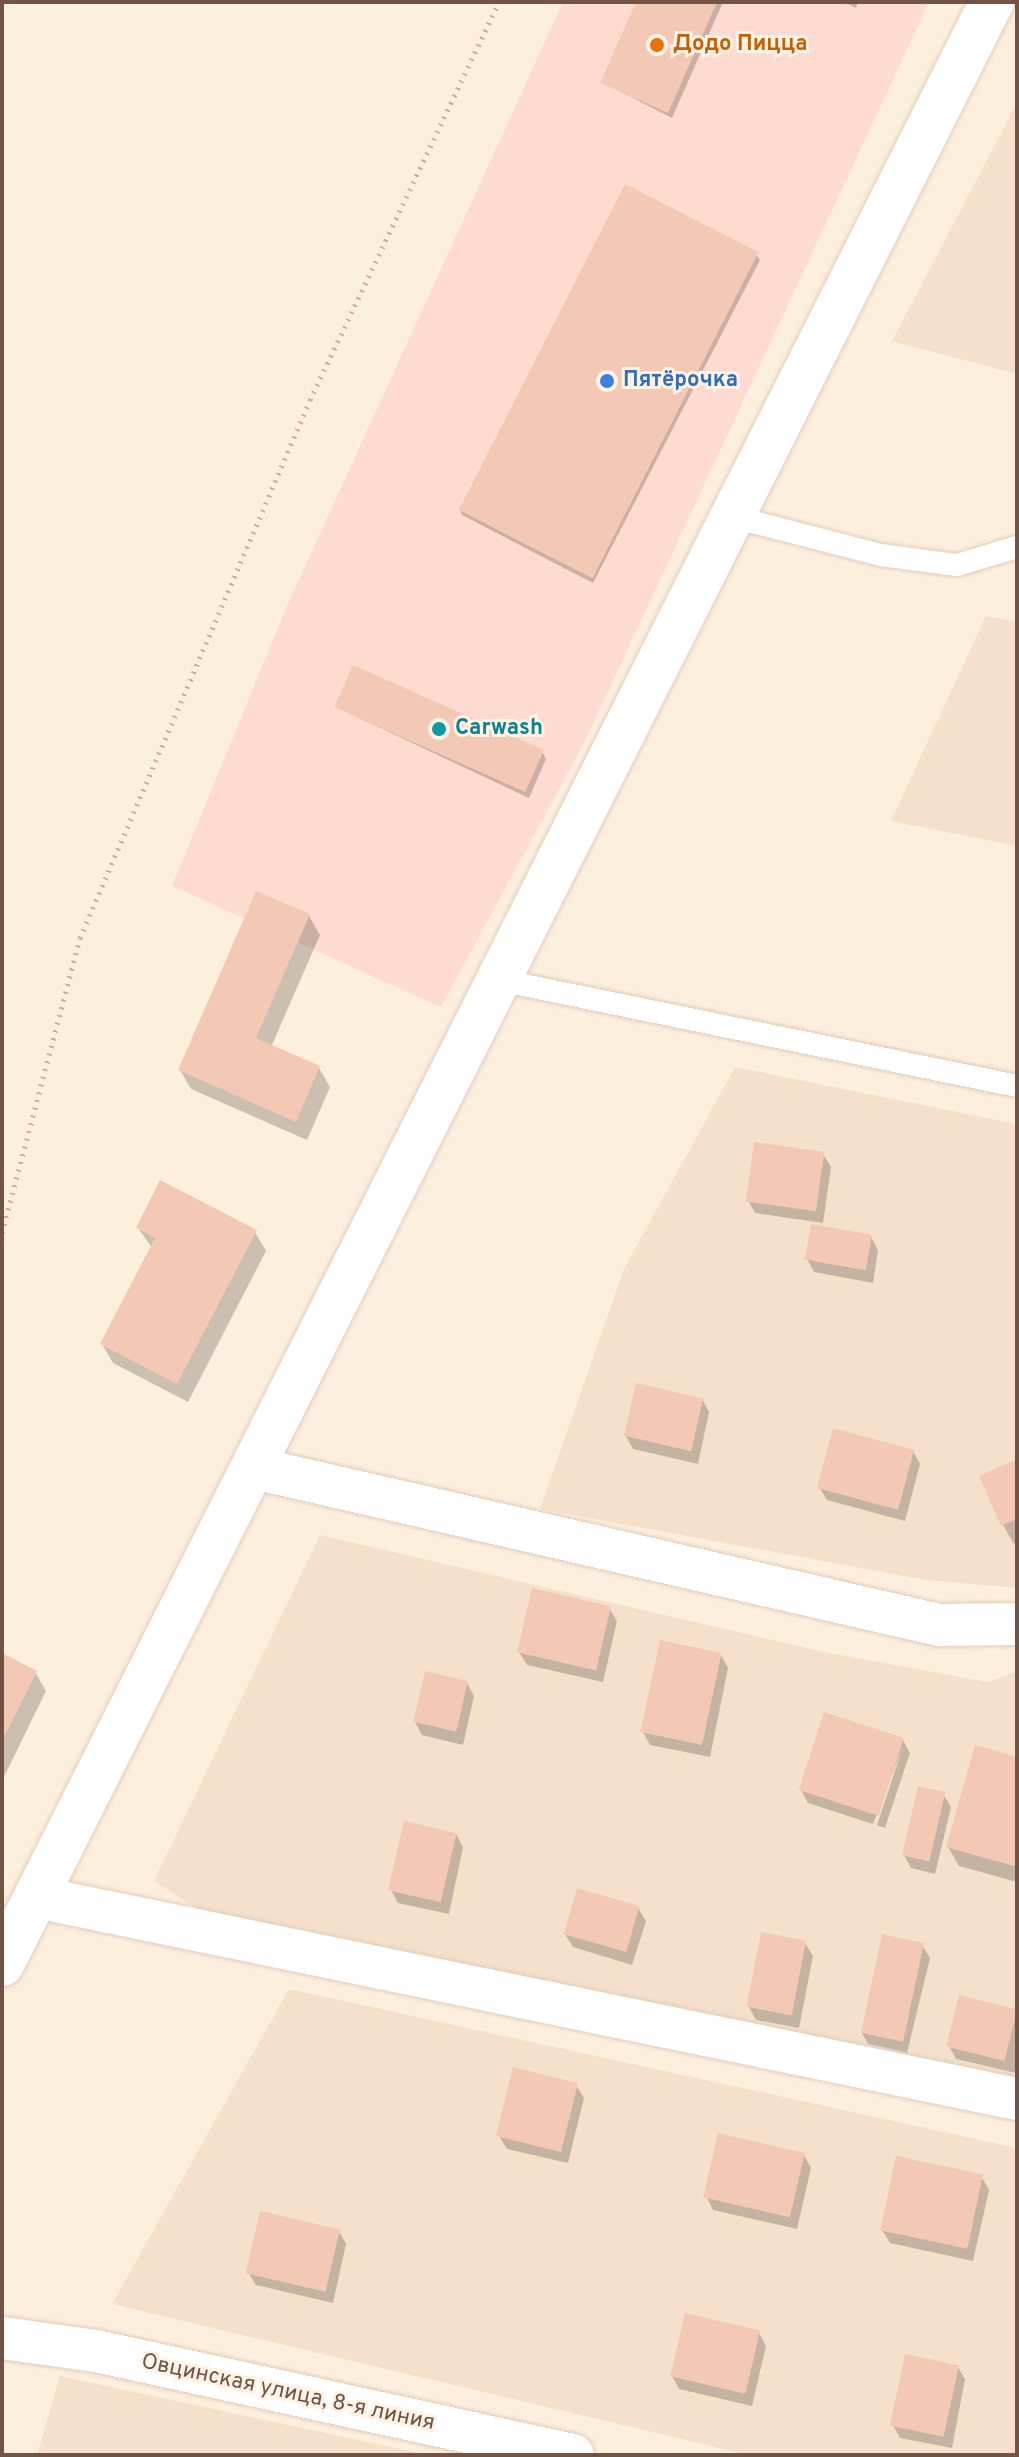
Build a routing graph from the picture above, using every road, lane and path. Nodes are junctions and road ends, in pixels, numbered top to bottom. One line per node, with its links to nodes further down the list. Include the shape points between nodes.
1 (499, 2): 7 (path, via 310,400 80,938)
2 (992, 2): 3 (main road)
3 (730, 516): 4 (lane, via 881,555 957,565); 5 (main road)
4 (1017, 547)
5 (499, 980): 6 (lane); 8 (main road)
6 (1017, 1086)
7 (2, 1233)
8 (254, 1468): 9 (street, via 939,1625); 10 (main road)
9 (1017, 1624)
10 (36, 1897): 11 (main road); 12 (street)
11 (2, 1964)
12 (1017, 2099)
13 (2, 2338): 14 (street, Овцинская улица, 8-я линия, via 96,2351)
14 (573, 2455)

